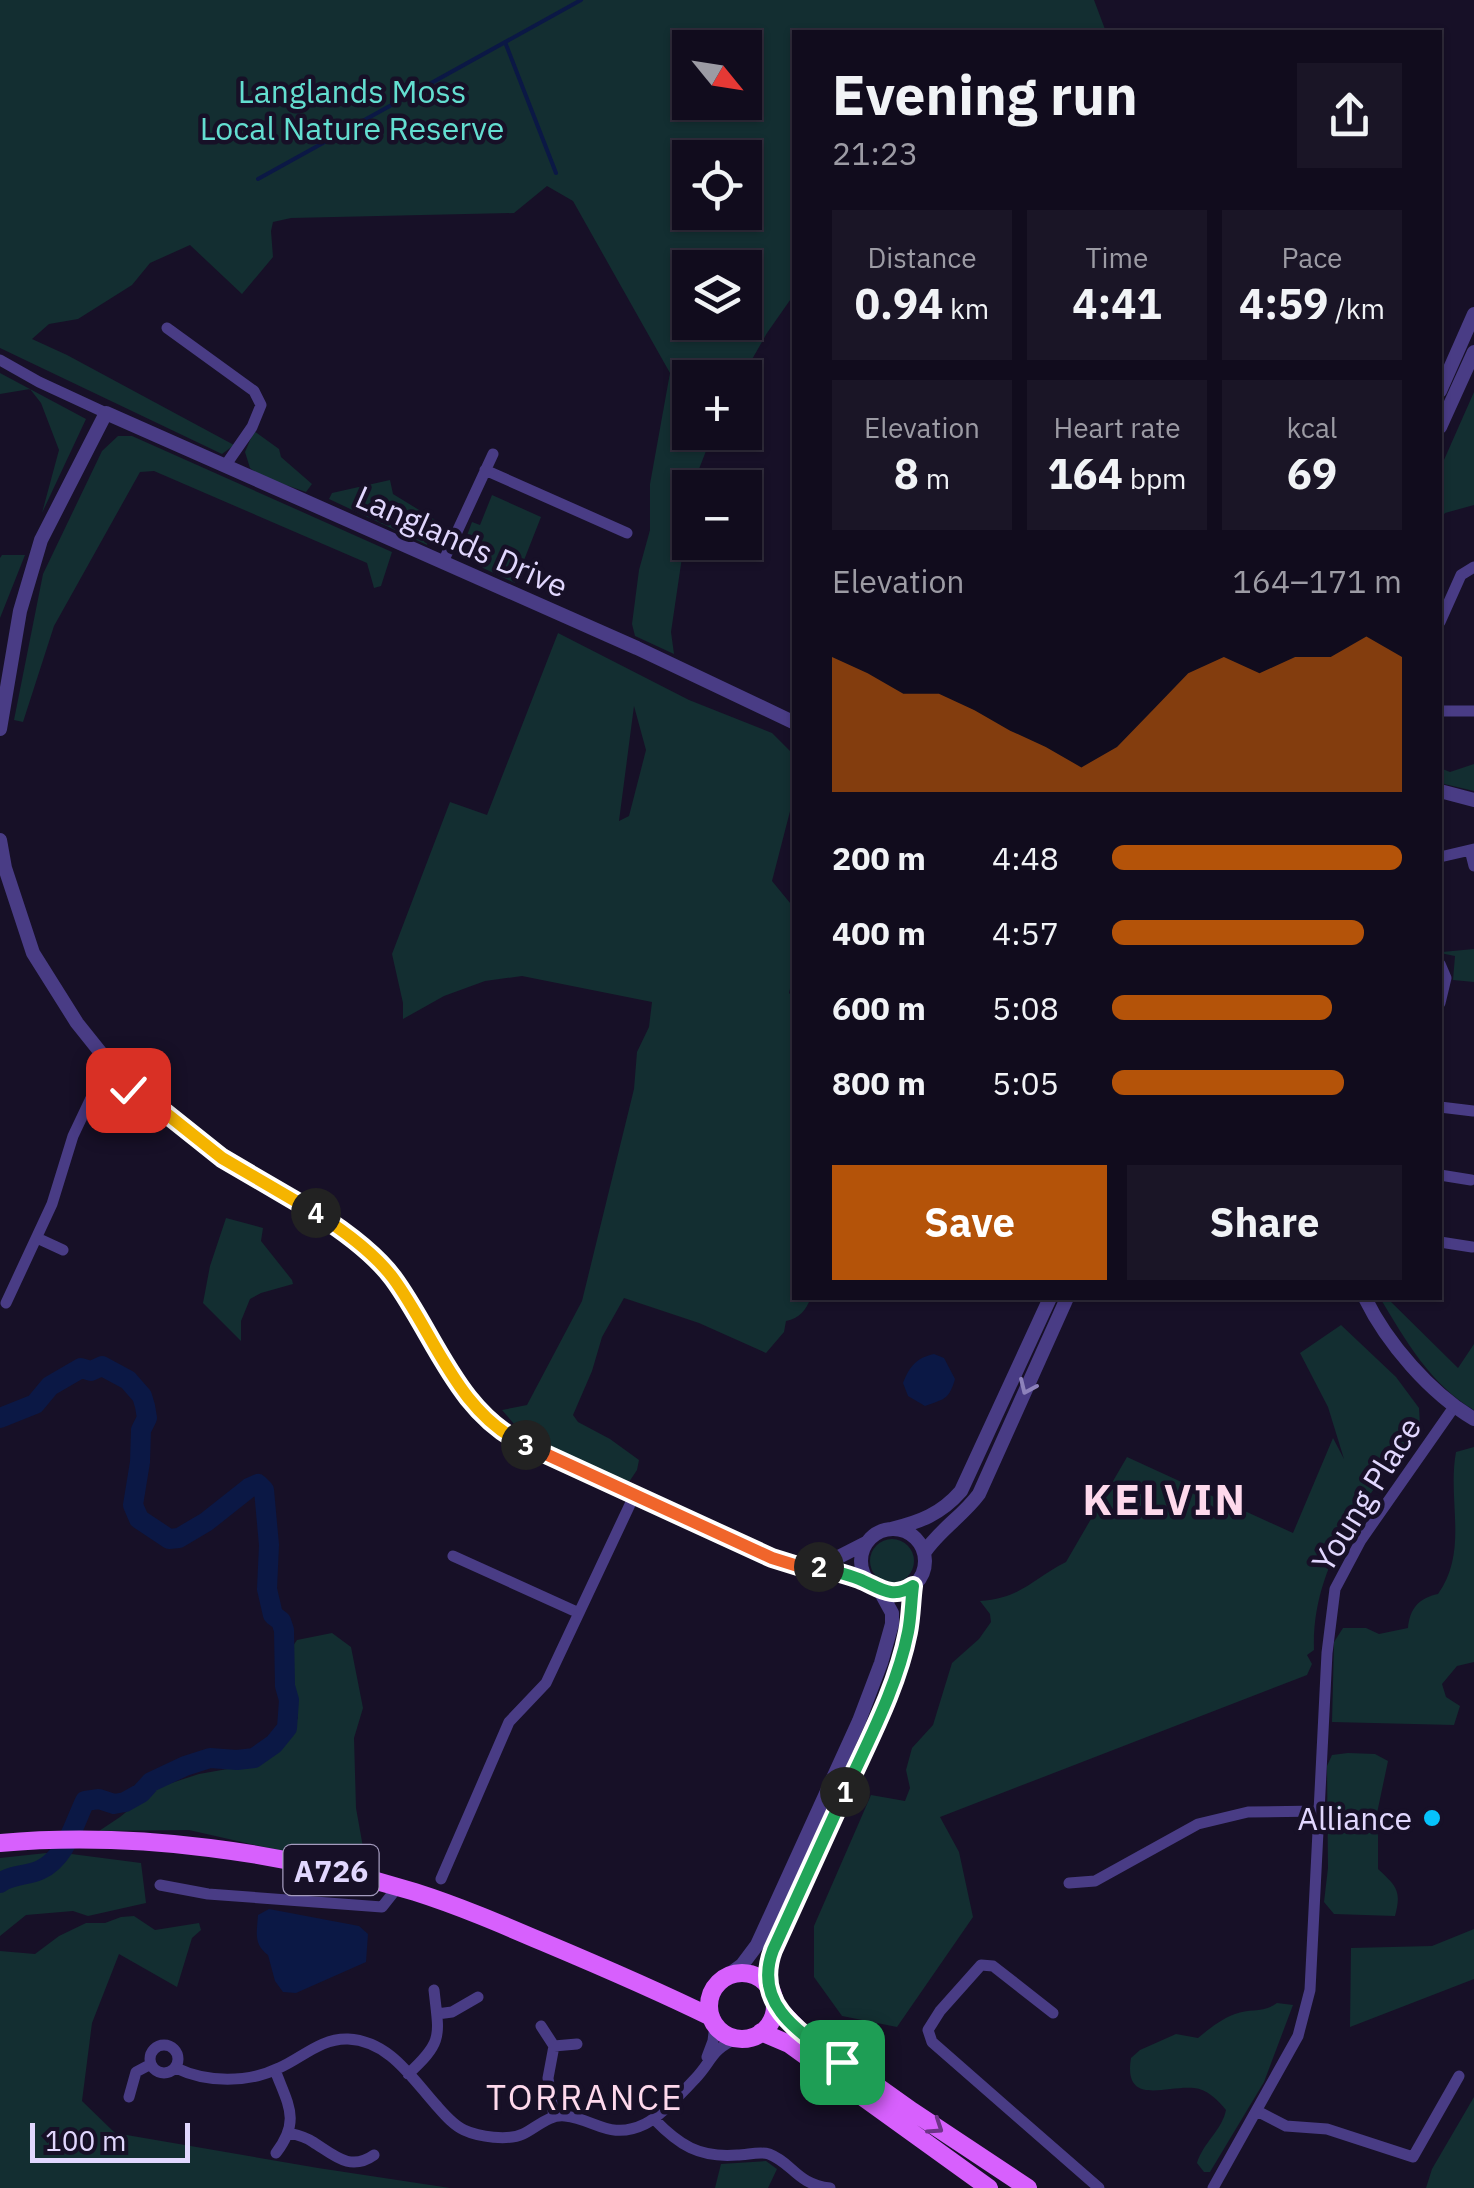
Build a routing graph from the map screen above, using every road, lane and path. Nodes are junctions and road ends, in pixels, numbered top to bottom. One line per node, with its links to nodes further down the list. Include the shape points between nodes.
1 (1474, 314): 5 (street)
2 (167, 328): 9 (street, via 254,391 261,405)
3 (1474, 352): 7 (street)
4 (0, 360): 6 (street)
5 (1442, 386)
6 (106, 413): 9 (street, Langlands Drive); 18 (street, via 41,540 20,611)
7 (1442, 423)
8 (493, 454): 10 (street)
9 (225, 466): 12 (street, Langlands Drive)
10 (485, 470): 11 (street); 12 (street)
11 (627, 533)
12 (443, 562): 17 (street, Langlands Drive)
13 (1474, 567): 14 (street, via 1461,575)
14 (1442, 618)
15 (1442, 710): 16 (street)
16 (1474, 712)
17 (792, 722)
18 (0, 730)
19 (1442, 792): 20 (street)
20 (1474, 800)
21 (0, 840): 27 (street, via 33,953)
22 (1472, 850): 23 (street); 24 (street)
23 (1442, 856)
24 (1474, 866)
25 (1442, 969): 26 (street)
26 (1442, 995)
27 (108, 1064): 28 (street); 29 (street, via 132,1062 138,1077)
28 (108, 1086): 29 (street, via 123,1092); 34 (street, via 91,1098 73,1136)
29 (133, 1087): 44 (street, via 222,1158 331,1223 390,1274 453,1380 493,1425)
30 (1442, 1106): 31 (street)
31 (1473, 1111)
32 (1442, 1175): 33 (street)
33 (1471, 1180)
34 (37, 1238): 37 (street); 41 (street)
35 (1442, 1242): 36 (street)
36 (1472, 1247)
37 (63, 1250)
38 (1049, 1300): 45 (street, via 960,1491 936,1514)
39 (1066, 1300): 47 (street, one-way to 47, via 978,1494)
40 (1366, 1300): 42 (street, via 1408,1361)
41 (6, 1303)
42 (1454, 1408): 43 (street); 53 (street, Young Place, via 1361,1540 1335,1590)
43 (1474, 1419)
44 (634, 1496): 49 (street, via 772,1558); 52 (street)
45 (891, 1529): 46 (street); 47 (street, via 915,1538)
46 (866, 1543): 49 (street); 51 (street, via 861,1564)
47 (924, 1553): 50 (street)
48 (453, 1556): 52 (street)
49 (818, 1567): 51 (street)
50 (913, 1586): 51 (street, via 897,1593); 63 (street, via 896,1673 773,1950)
51 (875, 1587): 59 (street, via 892,1612 891,1634 859,1721 757,1945)
52 (579, 1614): 55 (street, via 546,1683 509,1722)
53 (1320, 1811): 56 (street, via 1248,1812 1198,1824 1095,1881); 80 (street, Young Place, via 1310,1990 1298,2036)
54 (0, 1842): 58 (main road, A726, via 215,1849)
55 (441, 1879)
56 (1069, 1883)
57 (160, 1886): 58 (street, via 382,1906)
58 (398, 1888): 60 (main road, A726)
59 (727, 1976): 62 (main road); 63 (main road, via 750,1974)
60 (645, 1986): 62 (main road, A726); 67 (main road, A726)
61 (434, 1990): 66 (street)
62 (712, 1992): 67 (main road)
63 (772, 1996): 69 (main road, via 772,2018); 88 (main road, one-way to 88, via 801,2032)
64 (478, 1998): 66 (street)
65 (1053, 2012): 89 (street, via 992,1966 981,1965 928,2030 932,2042)
66 (437, 2014): 77 (street, via 435,2047)
67 (713, 2021): 70 (main road, A726); 74 (street)
68 (540, 2026): 72 (street)
69 (761, 2032): 70 (main road); 87 (main road, via 790,2044)
70 (738, 2038): 74 (street)
71 (577, 2044): 72 (street)
72 (554, 2046): 81 (street, via 548,2078)
73 (151, 2064): 75 (street, via 160,2073); 75 (street, via 153,2052 167,2045 177,2054); 79 (street, via 136,2072)
74 (704, 2066): 82 (street)
75 (176, 2068): 76 (street, via 237,2079)
76 (275, 2070): 77 (street, via 343,2039 387,2052); 83 (street, via 289,2109)
77 (408, 2074): 81 (street, via 467,2131 520,2136)
78 (1459, 2076): 80 (street, via 1413,2157 1327,2129 1286,2126)
79 (129, 2098)
80 (1257, 2111): 90 (street, Young Place)
81 (554, 2117): 82 (street, via 618,2130)
82 (654, 2119): 86 (street, via 690,2149 721,2156 768,2154 807,2182)
83 (289, 2133): 84 (street); 85 (street, via 350,2163)
84 (276, 2153)
85 (374, 2155)
86 (830, 2188)
87 (989, 2188)
88 (1028, 2188)
89 (1098, 2188)
90 (1213, 2188)

